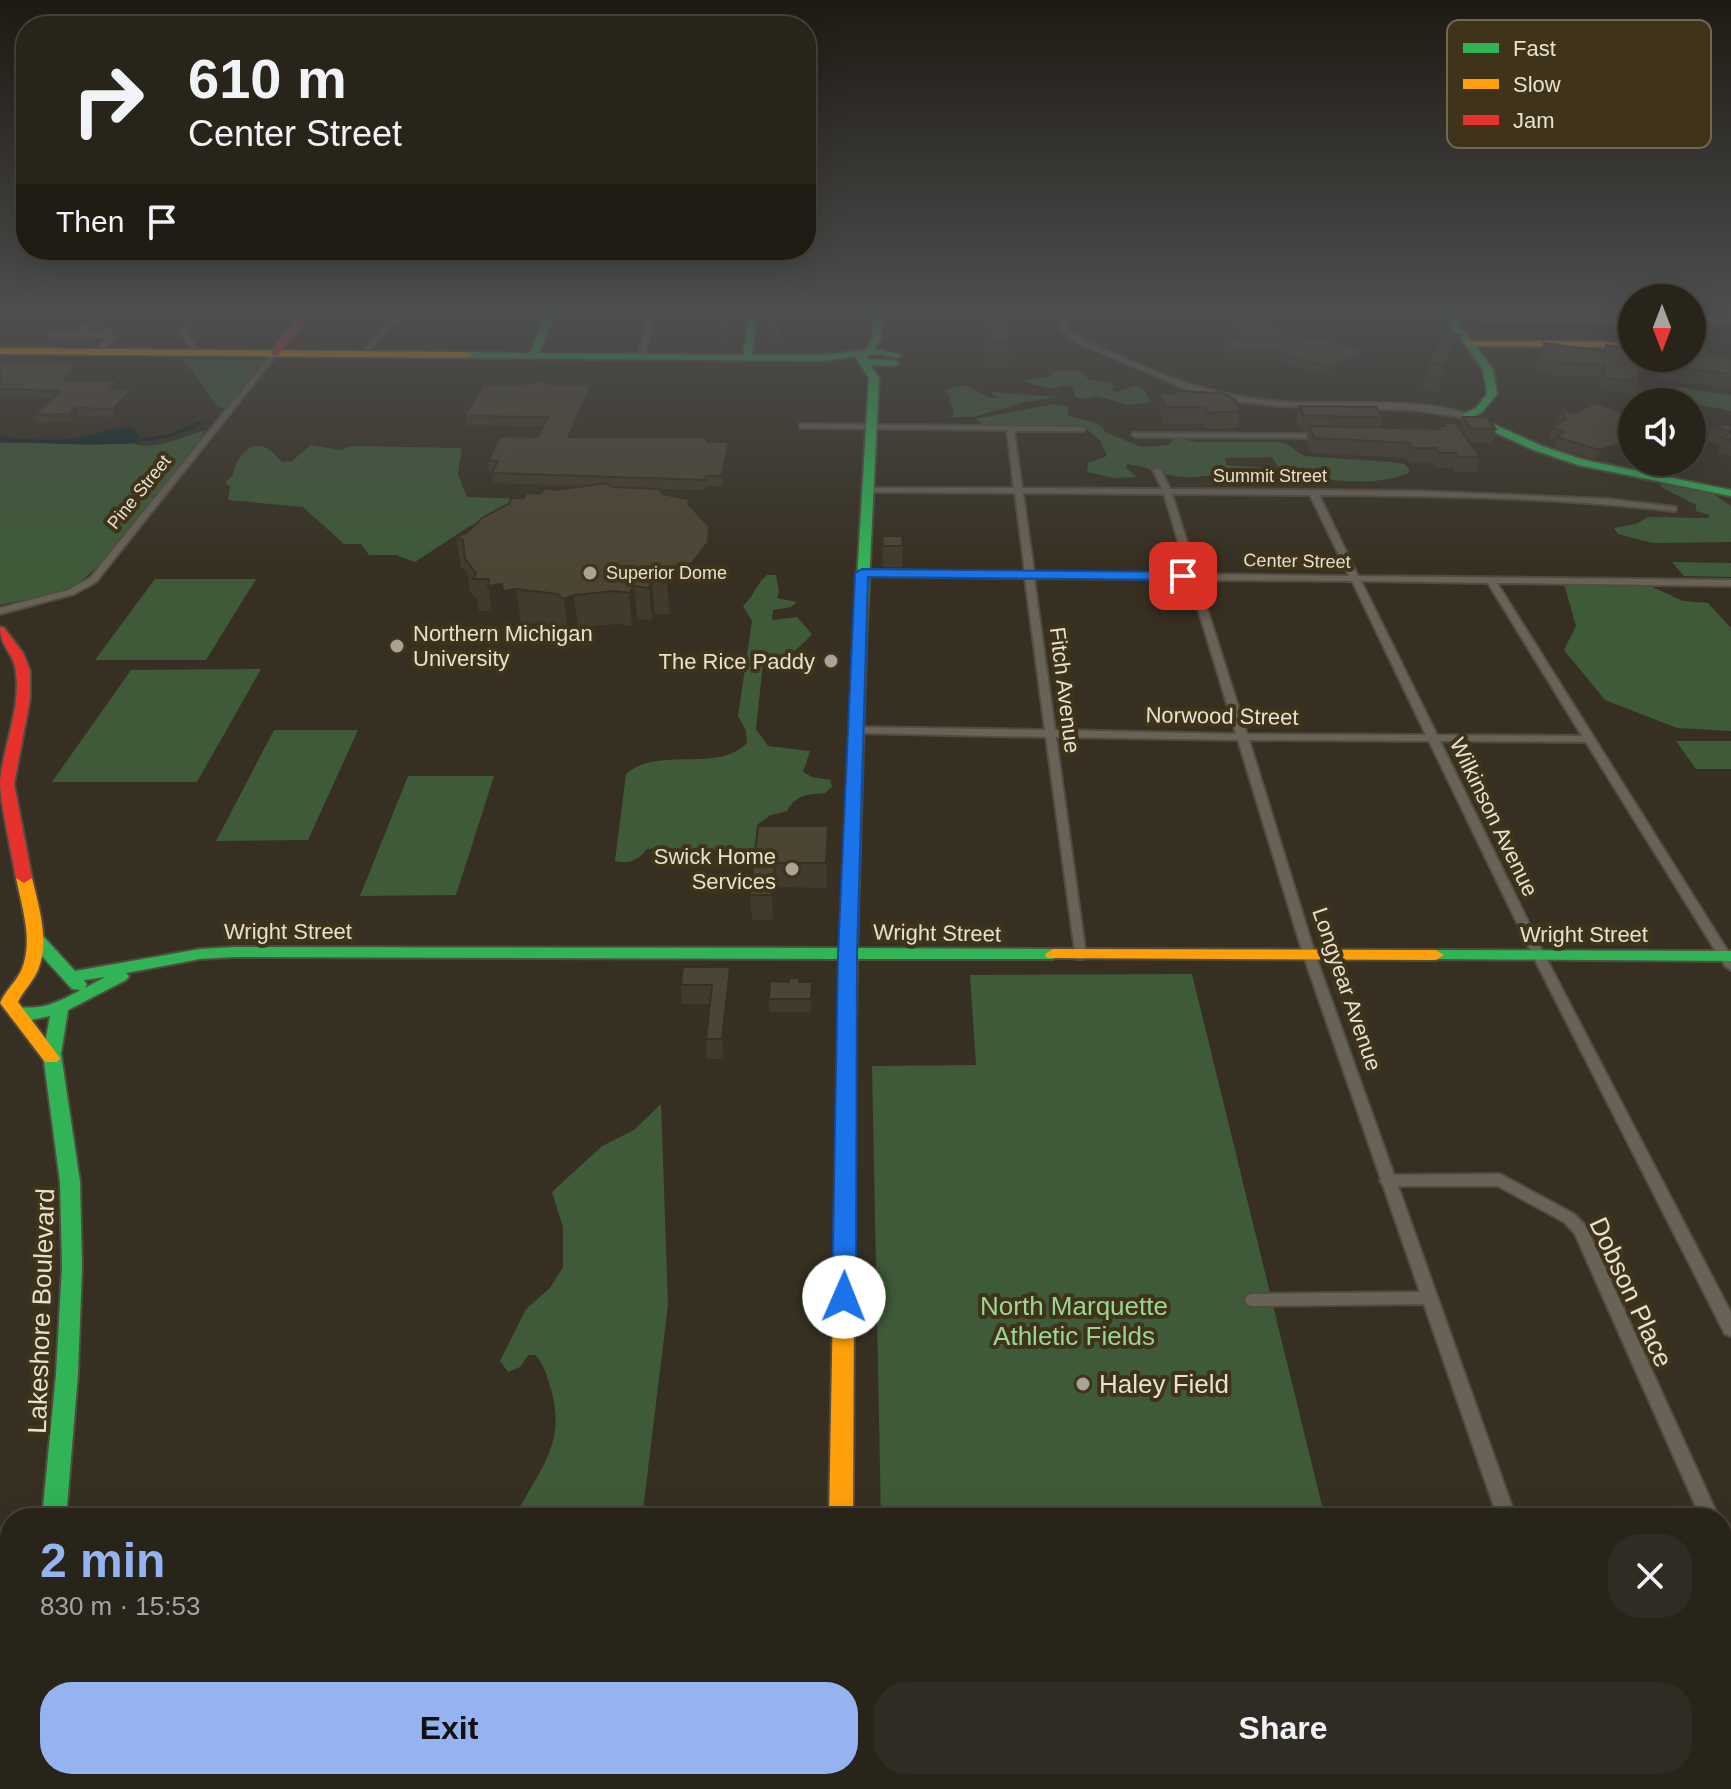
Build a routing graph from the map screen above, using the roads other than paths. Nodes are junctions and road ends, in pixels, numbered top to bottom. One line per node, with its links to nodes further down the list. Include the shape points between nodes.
1 (240, 396): 27 (street, Pine Street, via 93,580 63,595)
2 (870, 396): 7 (street)
3 (1225, 396): 5 (street, via 1274,404 1418,406)
4 (1490, 396): 5 (street)
5 (1460, 420): 12 (street, via 1560,456)
6 (803, 426): 7 (street)
7 (871, 427): 8 (street); 15 (street)
8 (1010, 428): 9 (street); 16 (street, Fitch Avenue)
9 (1081, 429)
10 (1136, 435): 11 (street)
11 (1337, 436)
12 (1618, 464)
13 (1157, 470): 17 (street, Longyear Avenue)
14 (1674, 476): 19 (street)
15 (867, 490): 16 (street, Summit Street); 21 (street)
16 (1018, 491): 17 (street, Summit Street); 22 (street, Fitch Avenue)
17 (1167, 492): 18 (street, Summit Street); 23 (street, Longyear Avenue)
18 (1313, 492): 20 (street, Summit Street, via 1513,496); 24 (street, Wilkinson Avenue)
19 (1731, 493)
20 (1673, 509)
21 (862, 573): 22 (street, Center Street); 29 (street)
22 (1030, 574): 23 (street, Center Street); 30 (street, Fitch Avenue)
23 (1193, 576): 24 (street, Center Street); 31 (street, Longyear Avenue)
24 (1356, 578): 25 (street, Center Street); 32 (street, Wilkinson Avenue)
25 (1490, 579): 26 (street, Center Street); 33 (street)
26 (1731, 583)
27 (0, 611)
28 (0, 631): 34 (street, via 23,671 7,784)
29 (856, 730): 30 (street, Norwood Street); 35 (street)
30 (1050, 733): 31 (street, Norwood Street); 36 (street, Fitch Avenue)
31 (1242, 737): 32 (street, Norwood Street); 38 (street, Longyear Avenue)
32 (1434, 738): 33 (street, Norwood Street); 37 (street, Wilkinson Avenue)
33 (1589, 739): 39 (street)
34 (37, 940): 41 (street); 42 (street, via 32,967)
35 (848, 954): 36 (street, Wright Street); 40 (street, Wright Street, via 234,952); 51 (street)
36 (1080, 956): 38 (street, Wright Street)
37 (1539, 956): 38 (street, Wright Street); 39 (street, Wright Street); 49 (street, Wilkinson Avenue)
38 (1310, 957): 46 (street, Longyear Avenue)
39 (1729, 960)
40 (143, 966): 41 (street, Wright Street); 43 (street, Wright Street)
41 (70, 976): 42 (street, Wright Street, via 39,976); 43 (street, Lakeshore Boulevard, via 78,988)
42 (15, 989): 44 (street, via 9,1003)
43 (63, 1006): 44 (street, Wright Street, via 36,1016); 45 (street, Lakeshore Boulevard, via 52,1028)
44 (17, 1013): 45 (street, Lakeshore Boulevard)
45 (51, 1059): 50 (street, Lakeshore Boulevard, via 69,1170 72,1232)
46 (1387, 1181): 47 (street, Longyear Avenue); 53 (street, Dobson Place, via 1500,1180 1581,1230)
47 (1428, 1298): 48 (street); 52 (street, Longyear Avenue)
48 (1253, 1300)
49 (1731, 1329)
50 (55, 1508)
51 (841, 1508)
52 (1503, 1508)
53 (1706, 1508)

